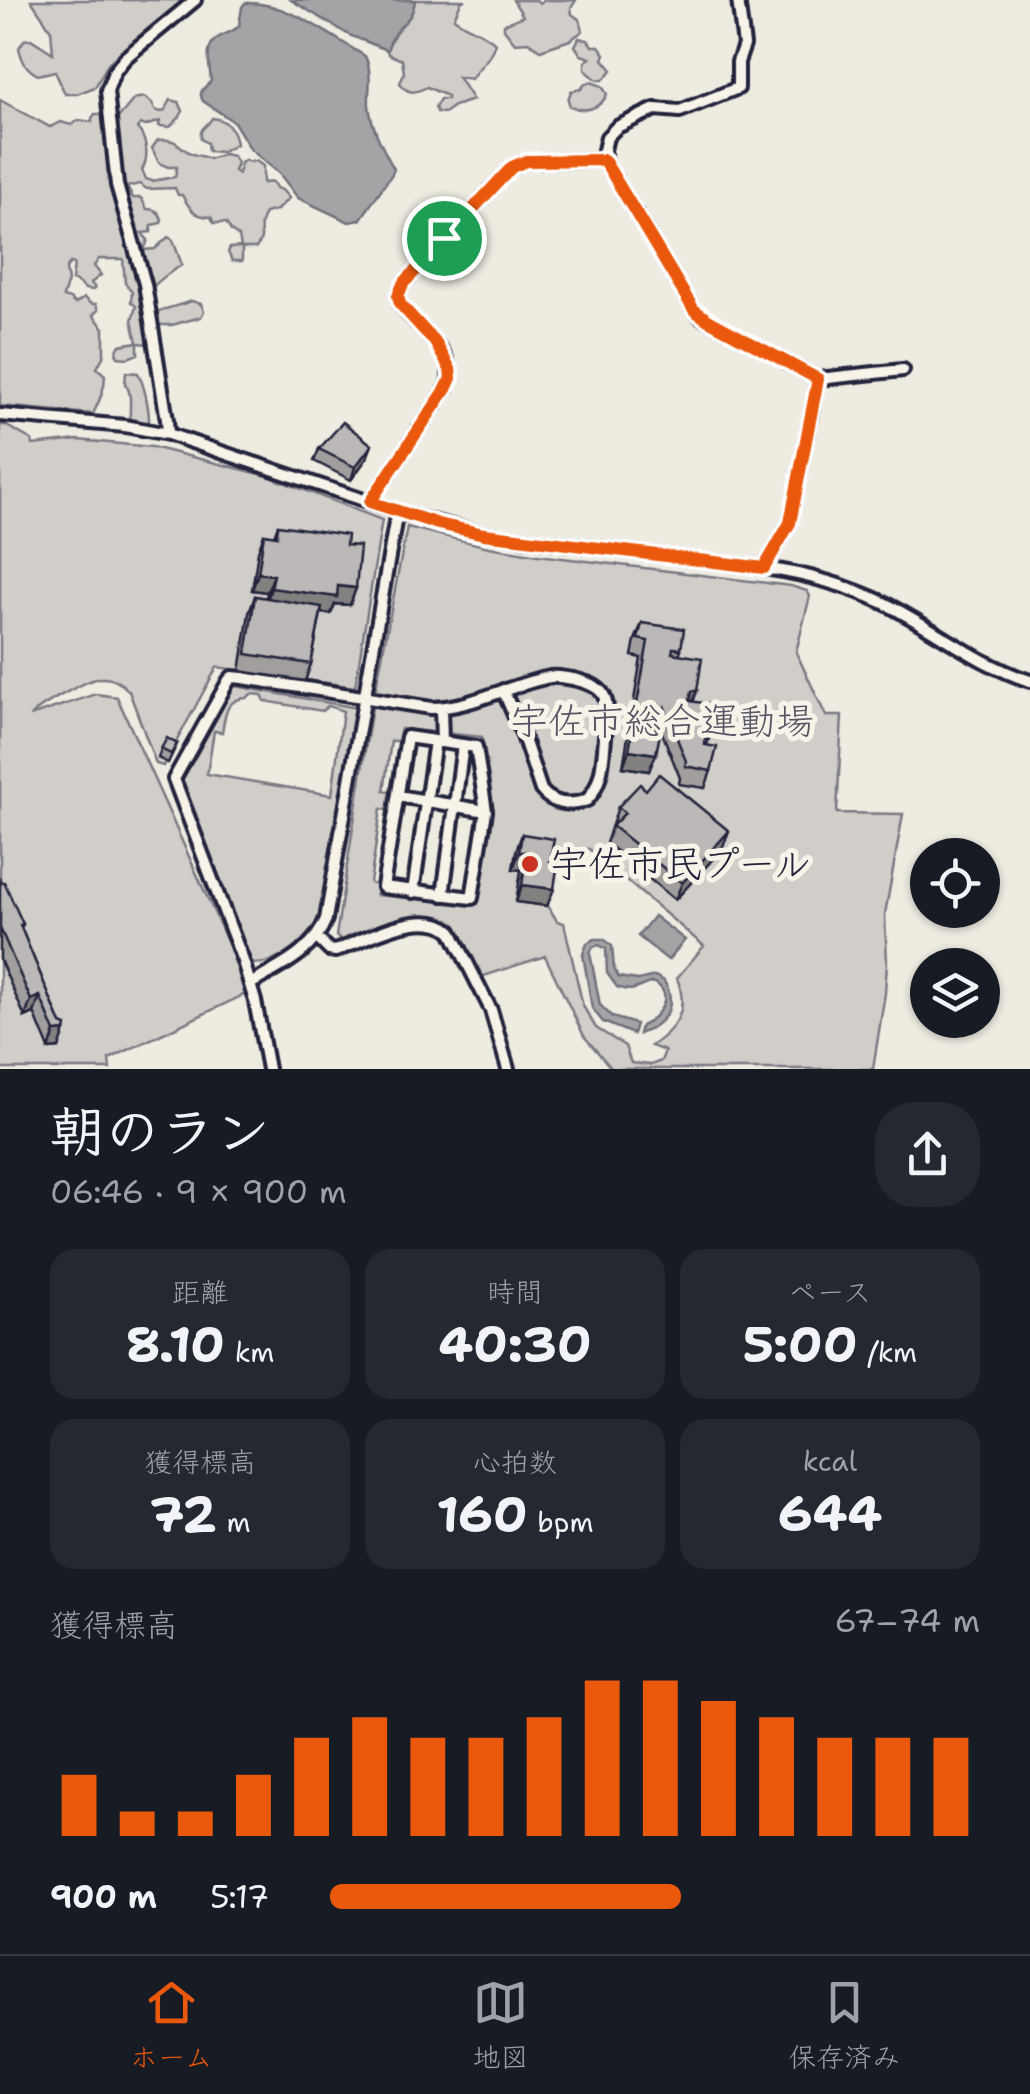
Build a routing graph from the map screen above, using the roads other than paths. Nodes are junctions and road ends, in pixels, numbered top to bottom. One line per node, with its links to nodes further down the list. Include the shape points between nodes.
1 (194, 0): 7 (street, via 120,64 107,91 116,185 145,284)
2 (738, 0): 3 (street, via 744,45 738,88 680,111 655,109 617,127 607,138)
3 (604, 160): 5 (street, via 694,310); 8 (street, via 512,167 403,284 400,304 435,342 451,378)
4 (904, 370): 5 (street)
5 (818, 379): 10 (street, via 790,523)
6 (0, 415): 7 (street)
7 (168, 434): 8 (street)
8 (370, 502): 9 (street)
9 (396, 511): 10 (street, via 484,534); 13 (street)
10 (764, 568): 11 (street, via 887,604)
11 (1030, 681)
12 (503, 690): 12 (street, via 554,676 604,693 599,782 588,800 566,804 547,797); 14 (street)
13 (366, 698): 14 (street); 23 (street, via 330,896); 24 (street, via 232,678 174,776)
14 (441, 708): 15 (street)
15 (438, 741): 16 (street); 17 (street, via 407,737); 18 (street)
16 (463, 745): 19 (street); 20 (street, via 476,747)
17 (398, 796): 18 (street); 21 (street, via 384,887)
18 (426, 800): 19 (street); 21 (street)
19 (455, 806): 20 (street); 22 (street)
20 (486, 811): 22 (street, via 472,898)
21 (413, 892): 22 (street)
22 (443, 895)
23 (316, 937): 24 (street, via 298,956); 26 (street, via 336,951 398,925 446,926 490,1010)
24 (250, 984): 25 (street)
25 (268, 1069)
26 (508, 1069)

